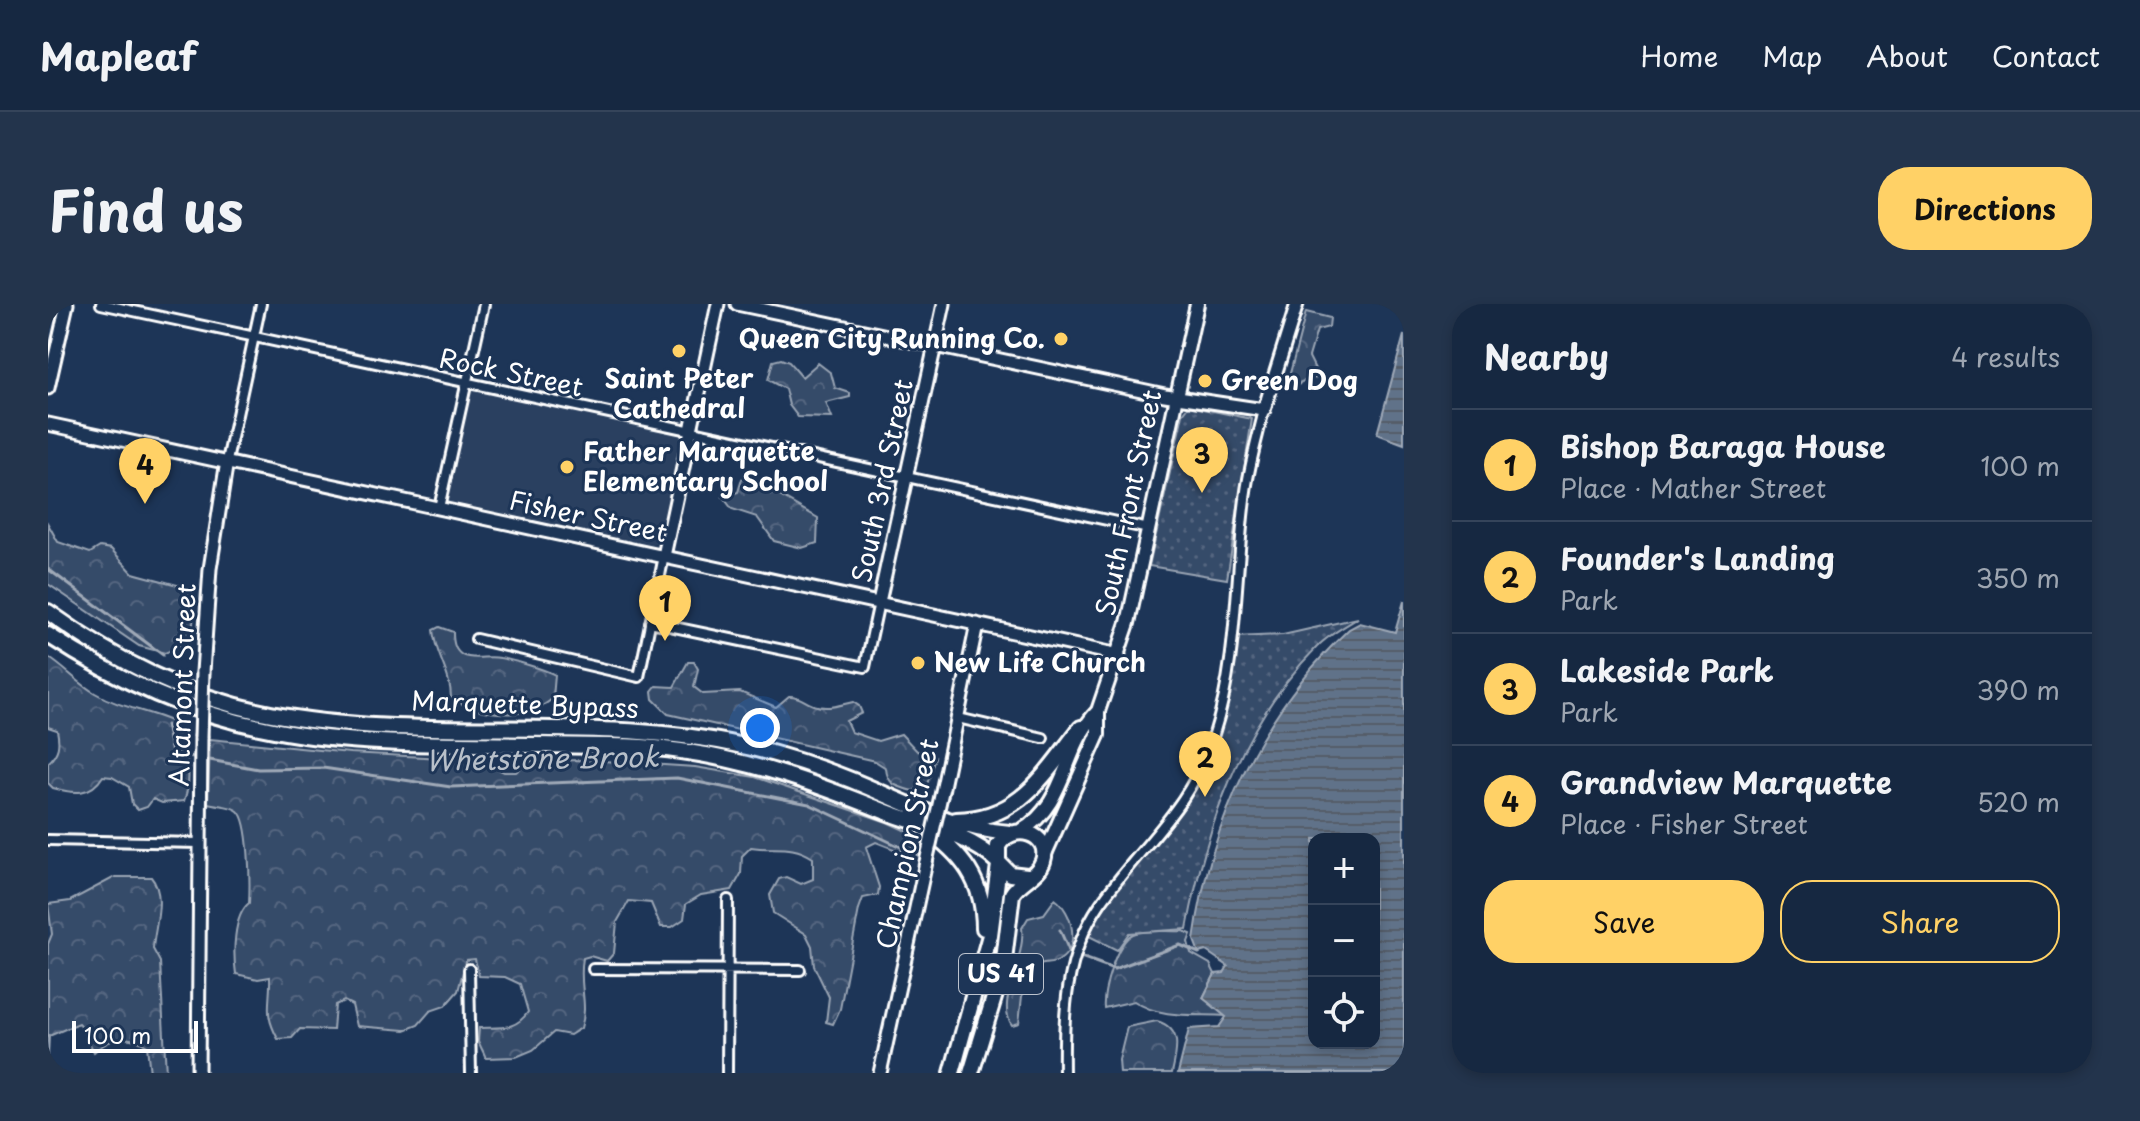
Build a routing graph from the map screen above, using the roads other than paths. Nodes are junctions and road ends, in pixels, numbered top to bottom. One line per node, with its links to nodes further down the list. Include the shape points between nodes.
1 (67, 304): 13 (street)
2 (101, 304): 10 (street, Rock Street)
3 (261, 304): 10 (street, Altamont Street)
4 (484, 304): 12 (street)
5 (718, 304): 17 (street)
6 (737, 304): 11 (street)
7 (944, 304): 11 (street, South 3rd Street)
8 (1197, 304): 14 (main road, South Front Street)
9 (1297, 304): 15 (street)
10 (254, 338): 12 (street, Rock Street); 18 (street, Altamont Street)
11 (935, 346): 14 (street); 19 (street, South 3rd Street)
12 (466, 384): 17 (street, Rock Street); 20 (street)
13 (48, 388)
14 (1178, 396): 15 (street); 21 (main road, South Front Street)
15 (1264, 410): 54 (street, via 1245,499 1223,698 1205,760 1179,809 1100,903 1082,941 1063,1013)
16 (48, 424): 18 (street, Fisher Street)
17 (691, 431): 19 (street, Rock Street); 22 (street)
18 (227, 461): 20 (street, Fisher Street); 38 (street, Altamont Street, bridge, via 210,569)
19 (907, 477): 21 (street, Rock Street); 23 (street, South 3rd Street)
20 (439, 508): 22 (street, Fisher Street)
21 (1149, 529): 29 (main road, South Front Street)
22 (664, 556): 23 (street, Fisher Street); 25 (street)
23 (879, 602): 25 (street, South 3rd Street, via 865,667); 26 (street, Fisher Street)
24 (48, 612): 34 (highway, Marquette Bypass, via 141,671 255,710 343,723 700,738 789,758)
25 (650, 622): 28 (street, via 639,677)
26 (977, 624): 29 (street, Fisher Street); 31 (street, Champion Street)
27 (48, 635): 35 (highway, Marquette Bypass / US 41, via 157,695 263,728 355,739 678,750 784,772)
28 (476, 639)
29 (1119, 655): 30 (main road, South Front Street)
30 (1098, 711): 32 (main road, South Front Street); 39 (main road, South Front Street, via 1098,735)
31 (958, 718): 33 (street); 51 (street, Champion Street, bridge)
32 (1081, 728): 34 (highway, via 1019,801 990,816); 36 (main road, South Front Street, via 1049,808)
33 (1043, 738)
34 (949, 820): 36 (highway, Marquette Bypass, via 978,830)
35 (918, 823): 40 (highway, Marquette Bypass / US 41, via 961,835); 43 (highway, US 41, via 955,851 973,876 984,909)
36 (1015, 832): 39 (highway, via 1038,839); 40 (highway, US 41, via 998,846)
37 (48, 840): 38 (street)
38 (200, 843): 48 (street, Altamont Street)
39 (1044, 856): 41 (highway, US 41)
40 (999, 864): 41 (highway, US 41, via 1010,874); 43 (highway, US 41)
41 (1027, 876): 53 (highway, US 41, via 1010,900 1003,968)
42 (728, 900): 46 (street)
43 (983, 955): 52 (highway, US 41)
44 (469, 969): 49 (street)
45 (593, 969): 46 (street)
46 (726, 970): 47 (street); 50 (street)
47 (800, 970)
48 (198, 1073)
49 (471, 1073)
50 (727, 1073)
51 (880, 1073)
52 (952, 1073)
53 (971, 1073)
54 (1064, 1073)

